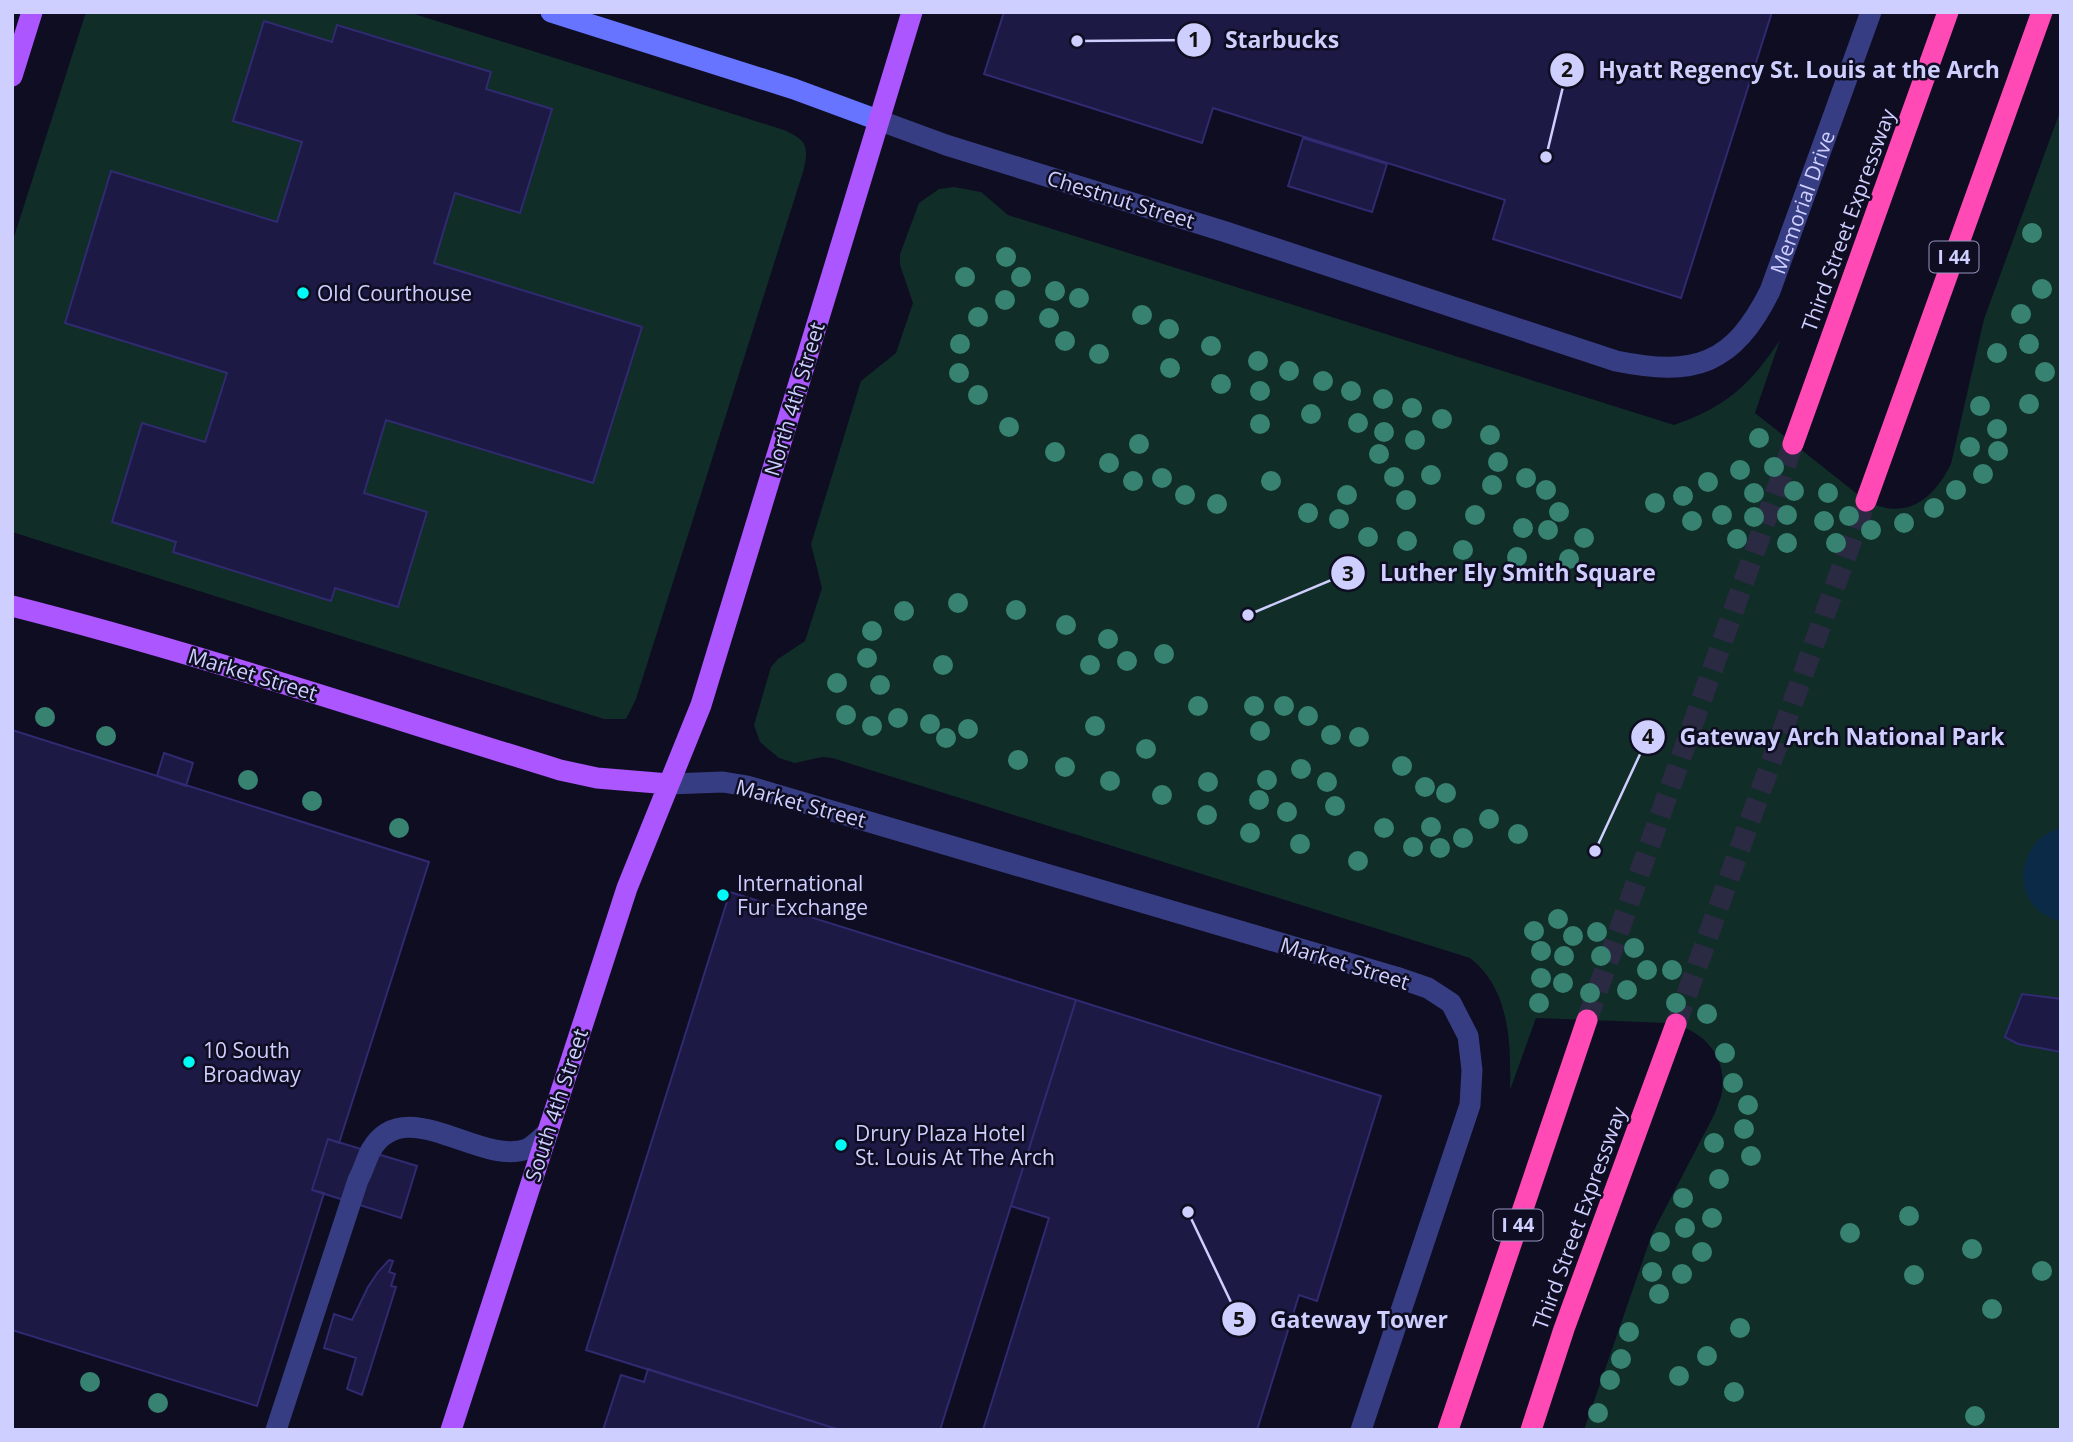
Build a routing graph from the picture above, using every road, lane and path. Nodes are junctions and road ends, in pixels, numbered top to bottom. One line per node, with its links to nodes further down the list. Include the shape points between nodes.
1 (32, 12): 7 (main road)
2 (551, 12): 8 (street, Chestnut Street)
3 (912, 12): 8 (main road, North 4th Street)
4 (1871, 12): 9 (street, Memorial Drive, via 1758,315 1720,355)
5 (1948, 12): 10 (highway, Third Street Expressway)
6 (2042, 12): 11 (highway, I 44)
7 (12, 76)
8 (878, 120): 9 (street, Chestnut Street, via 1616,360 1664,368); 13 (main road, North 4th Street, via 705,691)
9 (1694, 365)
10 (1793, 444)
11 (1866, 501)
12 (12, 606): 13 (main road, Market Street, via 220,663 560,770)
13 (669, 784): 16 (main road, South 4th Street, via 627,888); 19 (street, Market Street, via 747,786 1428,988 1451,1003 1468,1036 1472,1070 1469,1105)
14 (1587, 1020): 20 (highway, I 44)
15 (1676, 1024): 21 (highway, Third Street Expressway)
16 (548, 1132): 17 (street, via 528,1149 508,1152 405,1126 388,1133 372,1148); 18 (main road, South 4th Street)
17 (275, 1430)
18 (451, 1430)
19 (1362, 1430)
20 (1448, 1430)
21 (1531, 1430)

